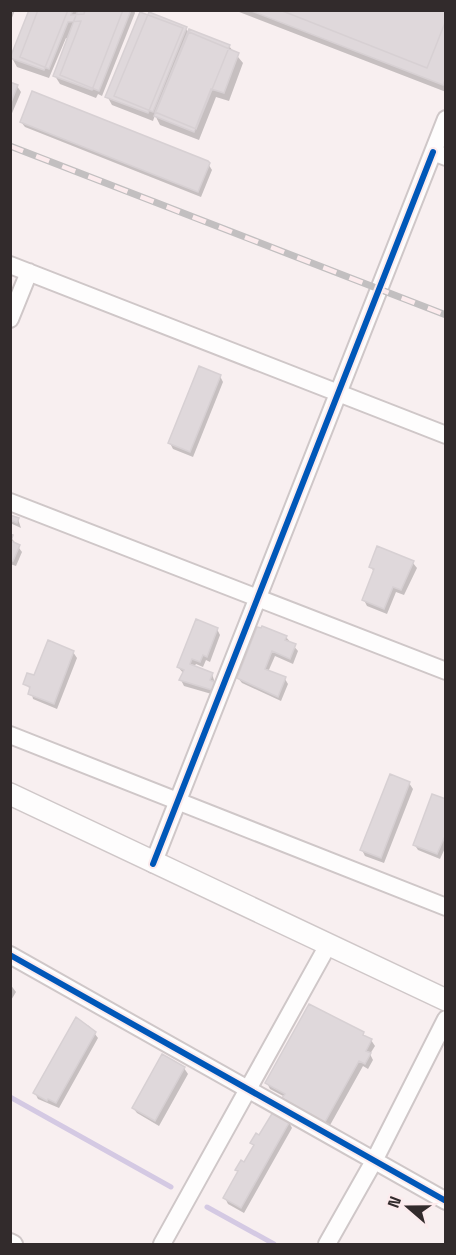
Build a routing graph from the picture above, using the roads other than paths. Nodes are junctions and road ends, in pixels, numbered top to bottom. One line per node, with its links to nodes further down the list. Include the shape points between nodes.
1 (446, 120): 2 (street)
2 (439, 154): 6 (street)
3 (10, 265): 4 (street)
4 (29, 273): 5 (street); 6 (street)
5 (10, 319)
6 (337, 391): 7 (street); 9 (street)
7 (446, 435)
8 (10, 502): 9 (street)
9 (260, 599): 10 (street); 13 (street)
10 (446, 671)
11 (10, 735): 13 (street)
12 (10, 794): 14 (street)
13 (179, 802): 14 (street); 15 (street)
14 (153, 864): 16 (street)
15 (446, 907)
16 (328, 945): 18 (street); 20 (street)
17 (10, 955): 20 (street)
18 (446, 1000)
19 (446, 1019): 21 (street)
20 (247, 1090): 21 (street); 23 (street)
21 (374, 1161): 22 (street); 24 (street)
22 (446, 1201)
23 (162, 1245)
24 (327, 1245)

